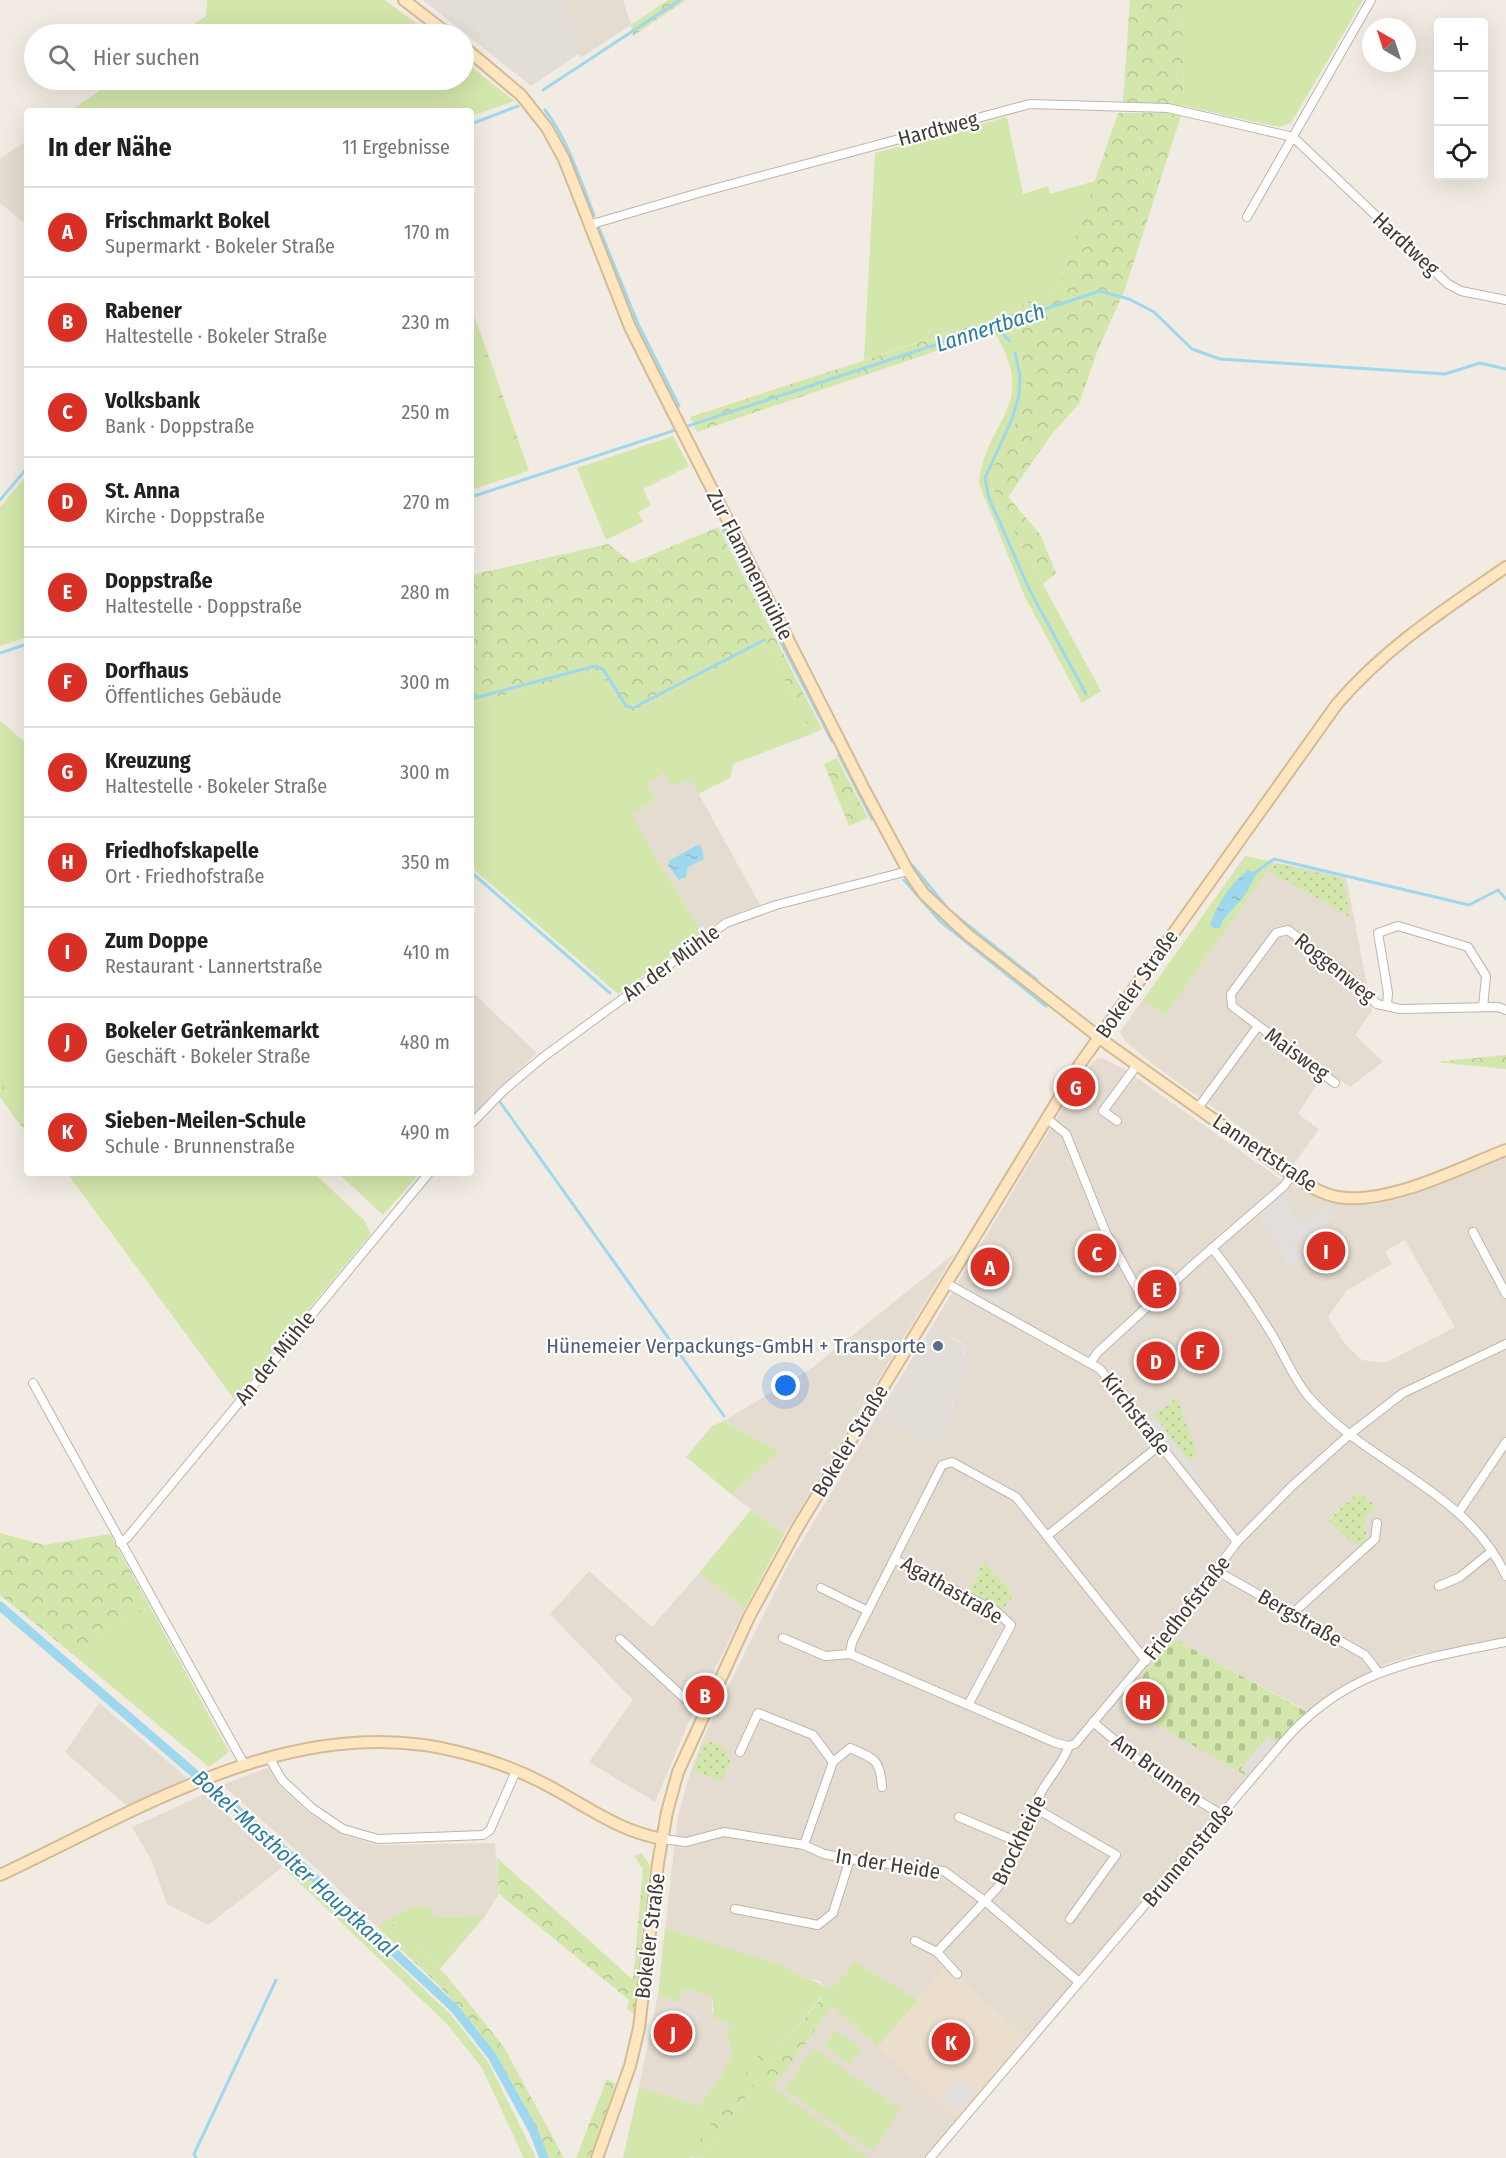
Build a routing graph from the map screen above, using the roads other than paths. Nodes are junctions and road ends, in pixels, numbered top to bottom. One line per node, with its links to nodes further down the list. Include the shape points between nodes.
1 (404, 0): 3 (street)
2 (1371, 0): 5 (street)
3 (435, 24)
4 (474, 55): 7 (street, Zur Flammenmühle, via 521,94 547,128 564,159)
5 (1293, 137): 6 (street); 7 (street, Hardtweg, via 1168,108 1030,104); 8 (street, Hardtweg, via 1448,284 1461,291)
6 (1248, 217)
7 (589, 225): 10 (street, Zur Flammenmühle, via 630,327)
8 (1506, 300)
9 (1506, 567): 15 (street, Bokeler Straße, via 1395,645 1337,704)
10 (908, 871): 15 (street, Zur Flammenmühle, via 934,906); 20 (street, An der Mühle, via 776,905 726,923 542,1058)
11 (1388, 1005): 12 (street, Roggenweg, via 1400,1009); 12 (street, via 1378,933 1398,926 1468,947 1486,976); 14 (street, Roggenweg, via 1377,1004 1347,975 1283,930 1276,933 1231,994 1232,1006)
12 (1484, 1007): 13 (street, Roggenweg)
13 (1506, 1010)
14 (1258, 1026): 17 (street, Maisweg); 18 (street)
15 (1099, 1037): 16 (street, Lannertstraße); 19 (street, Bokeler Straße)
16 (1137, 1065): 18 (street, Lannertstraße); 21 (street, via 1103,1111)
17 (1335, 1083)
18 (1198, 1108): 23 (street, Lannertstraße)
19 (1046, 1118): 27 (street, Bokeler Straße); 29 (street, via 1066,1134 1106,1233)
20 (474, 1121)
21 (1117, 1121)
22 (1506, 1150): 23 (street, Lannertstraße, via 1371,1198 1331,1195)
23 (1292, 1175): 26 (street)
24 (427, 1176): 40 (street, An der Mühle)
25 (1473, 1232): 28 (street)
26 (1212, 1248): 29 (street); 33 (street, via 1247,1292 1308,1396)
27 (946, 1283): 31 (street, Kirchstraße); 56 (street, Bokeler Straße, via 777,1563)
28 (1506, 1294)
29 (1149, 1305): 31 (street)
30 (1506, 1344): 33 (street, Friedhofstraße, via 1403,1393)
31 (1092, 1362): 35 (street, Kirchstraße)
32 (33, 1383): 40 (street)
33 (1350, 1434): 36 (street); 39 (street, Friedhofstraße)
34 (1506, 1442): 36 (street)
35 (1160, 1445): 38 (street); 39 (street, Kirchstraße)
36 (1459, 1512): 41 (street)
37 (1377, 1523): 48 (street, via 1375,1539)
38 (1047, 1536): 42 (street, Agathastraße, via 1016,1497 952,1462 942,1465); 53 (street, Agathastraße)
39 (1237, 1542): 43 (street, Friedhofstraße)
40 (120, 1543): 62 (street)
41 (1492, 1551): 44 (street); 45 (street, via 1460,1577)
42 (894, 1559): 47 (street); 55 (street, Agathastraße, via 996,1611 1011,1625)
43 (1217, 1571): 48 (street, Bergstraße); 53 (street, Friedhofstraße)
44 (1506, 1576)
45 (1439, 1586)
46 (821, 1588): 47 (street)
47 (868, 1611): 52 (street)
48 (1293, 1613): 54 (street, Bergstraße, via 1365,1655)
49 (783, 1638): 52 (street, via 825,1656)
50 (620, 1639): 56 (street)
51 (1506, 1642): 54 (street, Brunnenstraße, via 1416,1660)
52 (850, 1654): 55 (street)
53 (1146, 1661): 57 (street, Friedhofstraße)
54 (1378, 1672): 66 (street, Brunnenstraße, via 1313,1712)
55 (968, 1705): 58 (street)
56 (703, 1715): 68 (street, Bokeler Straße, via 678,1772)
57 (1093, 1722): 58 (street, Friedhofstraße); 66 (street, Am Brunnen, via 1154,1773)
58 (1069, 1746): 65 (street, Brockheide, via 1064,1760 1038,1796)
59 (740, 1752): 61 (street, via 758,1713 813,1735)
60 (269, 1757): 62 (street); 63 (street, via 340,1743 402,1743 463,1753); 63 (street, via 282,1780 312,1808 343,1829 378,1839 483,1835 490,1830)
61 (833, 1762): 64 (street, via 850,1748 875,1759); 70 (street)
62 (244, 1764): 72 (street, via 188,1786)
63 (516, 1771): 68 (street, via 618,1827)
64 (882, 1787)
65 (1035, 1808): 69 (street, Brockheide); 75 (street, via 1116,1855)
66 (1222, 1815): 79 (street, Brunnenstraße)
67 (959, 1817): 69 (street)
68 (663, 1839): 70 (street, In der Heide, via 686,1842 724,1832); 80 (street, Bokeler Straße, via 639,2028 627,2075)
69 (1018, 1842): 73 (street, Brockheide, via 999,1886)
70 (804, 1845): 71 (street, In der Heide)
71 (850, 1859): 73 (street, In der Heide, via 944,1871); 74 (street, via 833,1913 818,1925)
72 (0, 1875)
73 (986, 1902): 77 (street, Brockheide); 79 (street, In der Heide)
74 (735, 1910)
75 (1070, 1919)
76 (915, 1941): 77 (street)
77 (937, 1952): 78 (street)
78 (957, 1974)
79 (1079, 1982): 81 (street, Brunnenstraße)
80 (597, 2158)
81 (930, 2158)

